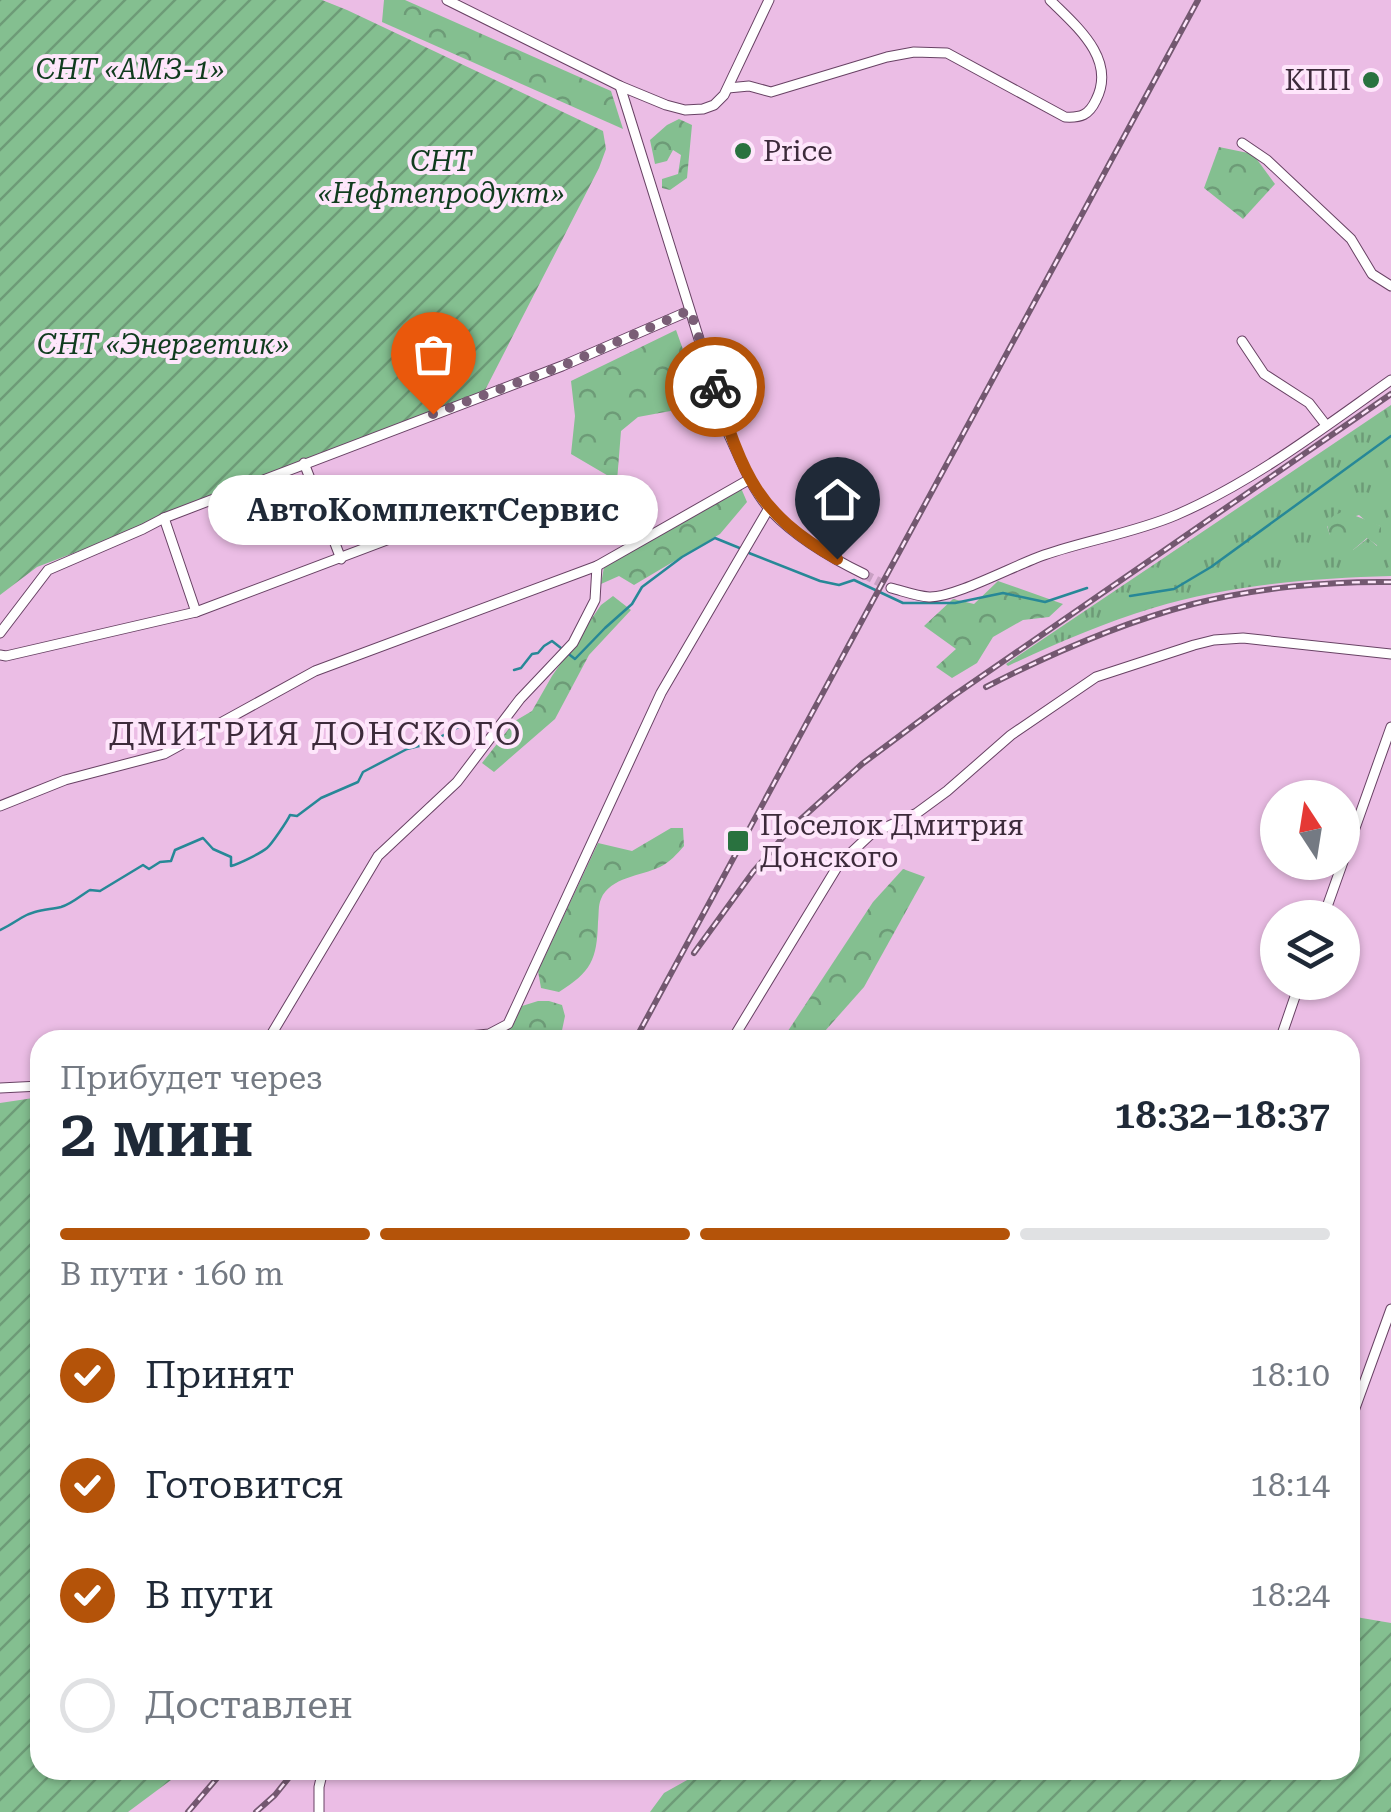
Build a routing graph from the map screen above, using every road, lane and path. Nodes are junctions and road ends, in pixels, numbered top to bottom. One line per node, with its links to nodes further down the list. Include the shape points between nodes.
1 (447, 0): 4 (street)
2 (769, 0): 5 (street)
3 (1050, 0): 5 (street, via 1086,36 1103,68 1100,94 1081,118 1065,118 946,54 887,57 771,92)
4 (620, 86): 5 (street, via 691,110 714,105); 8 (street)
5 (728, 88)
6 (1242, 142): 7 (street, via 1351,239 1372,274)
7 (1391, 286)
8 (690, 310): 12 (street); 13 (street)
9 (1242, 342): 11 (street, via 1264,374 1309,403)
10 (1391, 380): 11 (street)
11 (1326, 425): 20 (street, via 1256,473 1172,517 1049,553 947,595)
12 (304, 463): 16 (street); 17 (street)
13 (750, 479): 15 (street); 18 (street)
14 (535, 484): 17 (street)
15 (769, 508): 19 (street); 30 (street, via 662,693 508,1024)
16 (164, 518): 21 (street); 22 (street, via 48,570)
17 (341, 558): 21 (street)
18 (597, 566): 26 (street, via 315,671 164,754 65,780); 29 (street, via 595,600 573,643 520,698 458,782 378,856)
19 (864, 574)
20 (891, 588)
21 (196, 612): 24 (street)
22 (0, 633)
23 (1391, 654): 31 (street, via 1214,640 1096,677 1011,735 932,802 859,843 839,864)
24 (0, 655)
25 (1391, 727): 27 (street)
26 (0, 806)
27 (1329, 900)
28 (1294, 1000): 32 (street)
29 (274, 1030)
30 (497, 1030)
31 (738, 1030)
32 (1283, 1030)
33 (30, 1086): 34 (street)
34 (0, 1088)
35 (1391, 1309): 36 (street)
36 (1360, 1394)
37 (321, 1780): 38 (street)
38 (319, 1812)

